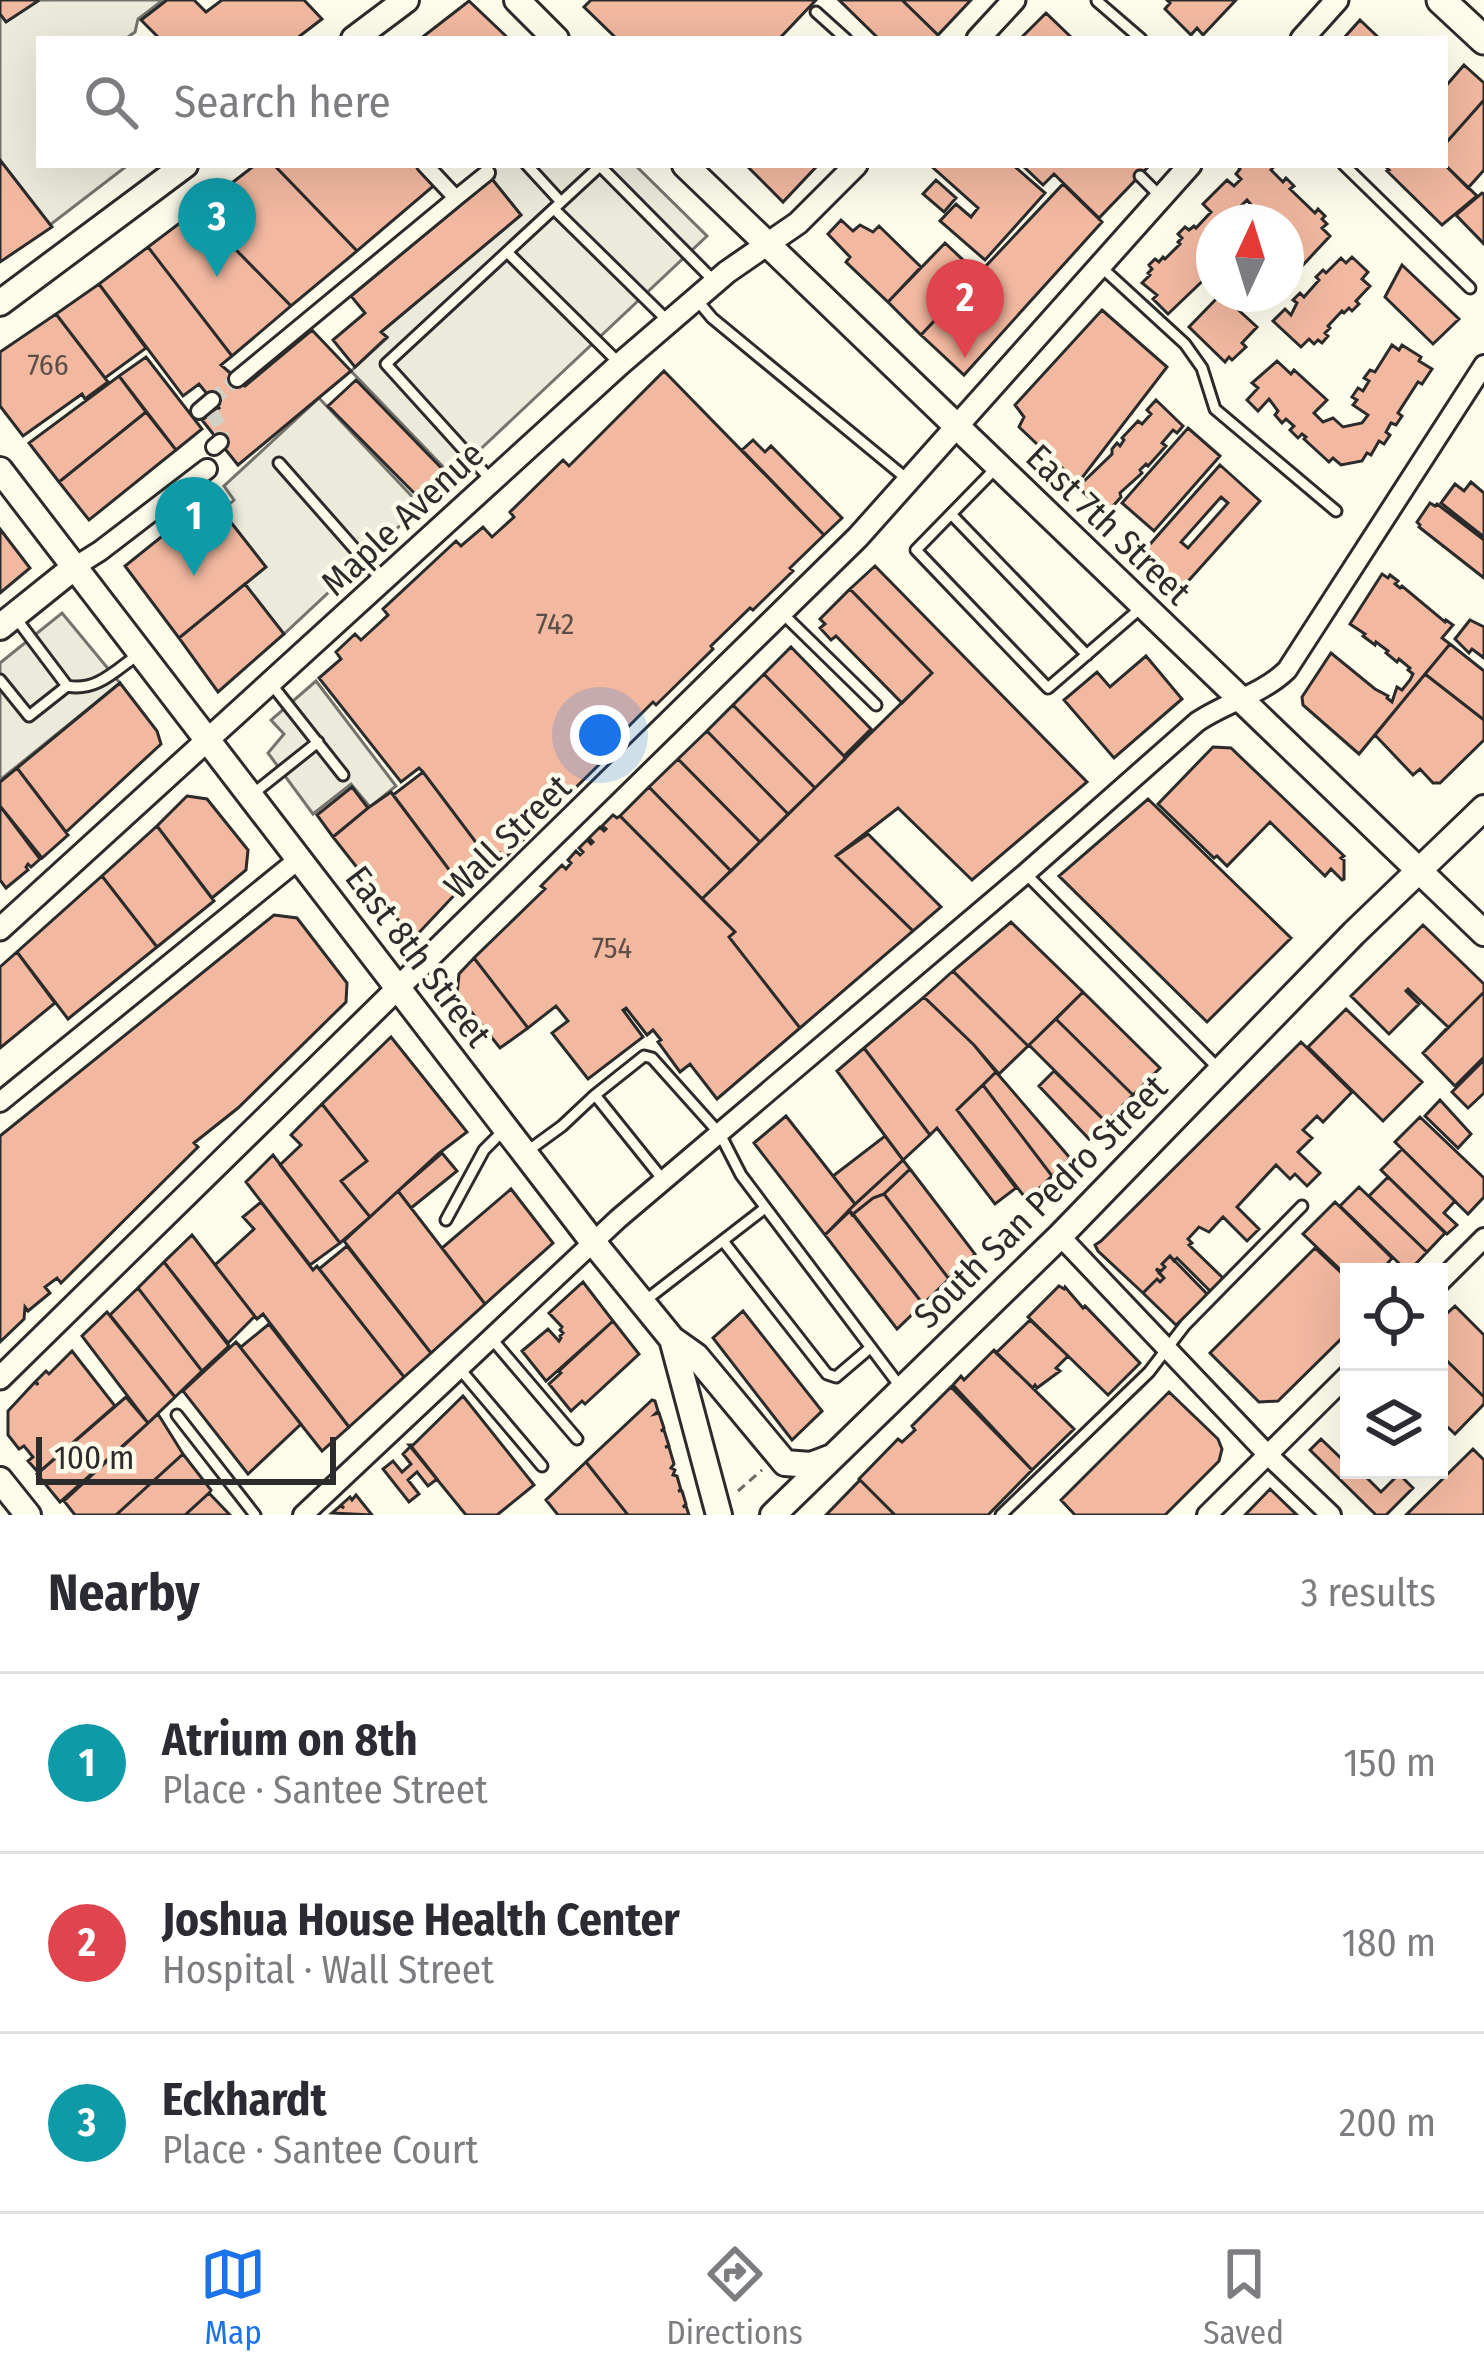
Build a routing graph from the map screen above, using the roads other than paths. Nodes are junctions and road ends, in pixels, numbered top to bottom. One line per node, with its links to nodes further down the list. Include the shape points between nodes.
1 (406, 0): 8 (main road)
2 (517, 0): 9 (main road)
3 (1014, 0): 11 (street)
4 (1337, 0): 13 (street)
5 (1441, 0): 14 (main road)
6 (1097, 1): 12 (lane)
7 (816, 12): 10 (lane)
8 (358, 36)
9 (553, 36)
10 (843, 36)
11 (986, 36)
12 (1138, 36)
13 (1305, 36)
14 (1484, 40)
15 (181, 168): 35 (main road)
16 (428, 168): 27 (street)
17 (529, 168): 28 (lane)
18 (599, 168): 28 (lane)
19 (603, 168): 32 (lane)
20 (688, 168): 29 (main road, East 7th Street)
21 (853, 168): 29 (street, Maple Avenue)
22 (1187, 168): 26 (street, Wall Street)
23 (1347, 168): 33 (lane)
24 (488, 173): 27 (street)
25 (1140, 176): 26 (lane)
26 (1161, 197): 31 (street, Wall Street)
27 (456, 198): 39 (street)
28 (558, 205): 30 (lane); 36 (lane)
29 (768, 246): 32 (street, Maple Avenue); 40 (main road, East 7th Street)
30 (507, 252): 37 (lane); 45 (lane, via 386,364)
31 (1100, 266): 40 (street, Wall Street); 47 (lane, via 1185,344 1215,409)
32 (716, 283): 34 (street, Maple Avenue)
33 (1470, 287)
34 (697, 300): 36 (street, Maple Avenue); 46 (lane)
35 (0, 303)
36 (670, 323): 37 (street, Maple Avenue)
37 (620, 364): 45 (street, Maple Avenue)
38 (1484, 365): 59 (street, via 1287,670)
39 (237, 379)
40 (956, 428): 42 (main road, East 7th Street); 46 (street, Wall Street)
41 (279, 463): 50 (lane)
42 (997, 467): 48 (lane); 51 (main road, East 7th Street)
43 (207, 469): 49 (street)
44 (0, 470): 49 (main road, East 8th Street)
45 (491, 480): 50 (street, Maple Avenue)
46 (910, 482): 52 (street, Wall Street)
47 (1336, 511)
48 (951, 514): 55 (lane); 55 (lane, via 916,550 1048,688)
49 (76, 566): 53 (main road); 54 (main road, East 8th Street)
50 (382, 580): 57 (street, Maple Avenue)
51 (1142, 607): 55 (lane); 59 (main road, East 7th Street)
52 (781, 612): 60 (lane); 71 (street, Wall Street)
53 (7, 621): 58 (lane)
54 (140, 652): 58 (lane, via 95,685); 61 (main road, East 8th Street)
55 (1087, 655)
56 (0, 680): 58 (lane, via 29,716)
57 (271, 684): 61 (street, Maple Avenue); 62 (lane)
58 (67, 686)
59 (1239, 700): 67 (main road, East 7th Street); 68 (street, via 1197,722)
60 (876, 705)
61 (209, 739): 64 (main road, East 8th Street); 69 (street, Maple Avenue)
62 (318, 742): 63 (lane); 64 (lane)
63 (343, 775)
64 (250, 796): 66 (main road, East 8th Street)
65 (1484, 808): 67 (main road)
66 (299, 859): 71 (main road, East 8th Street); 74 (street)
67 (1420, 871): 70 (main road, East 7th Street); 72 (main road, South San Pedro Street)
68 (1026, 873): 72 (lane); 76 (street)
69 (0, 929)
70 (1484, 933)
71 (399, 990): 75 (main road, East 8th Street); 93 (street, Wall Street)
72 (1220, 1071): 82 (main road, South San Pedro Street)
73 (595, 1095): 76 (lane, via 644,1056 652,1058); 77 (lane); 78 (lane)
74 (0, 1102)
75 (506, 1129): 77 (main road, East 8th Street); 81 (lane, via 484,1150)
76 (720, 1134): 78 (street); 80 (lane)
77 (525, 1153): 85 (main road, East 8th Street)
78 (664, 1181): 85 (street)
79 (1302, 1206): 91 (lane)
80 (765, 1208): 84 (lane); 90 (lane)
81 (446, 1220)
82 (1060, 1236): 91 (street); 95 (main road, South San Pedro Street)
83 (1484, 1238): 86 (street)
84 (723, 1241): 87 (lane); 90 (lane, via 827,1374 836,1377)
85 (593, 1242): 87 (main road, East 8th Street); 88 (street)
86 (1448, 1274)
87 (642, 1303): 89 (main road, East 8th Street)
88 (491, 1338): 92 (street); 97 (lane)
89 (672, 1339): 99 (main road, via 696,1356 785,1463); 105 (main road, East 8th Street)
90 (870, 1348): 95 (lane)
91 (1167, 1348): 98 (street); 107 (lane)
92 (459, 1368): 100 (lane); 104 (street)
93 (0, 1378)
94 (1340, 1383): 98 (street)
95 (902, 1390): 99 (main road, South San Pedro Street)
96 (177, 1414): 103 (lane)
97 (578, 1438)
98 (1268, 1455): 108 (street); 109 (street)
99 (834, 1456): 106 (main road, South San Pedro Street)
100 (542, 1466)
101 (0, 1480): 102 (main road)
102 (28, 1515)
103 (255, 1515)
104 (303, 1515)
105 (719, 1515)
106 (772, 1515)
107 (1001, 1515)
108 (1208, 1515)
109 (1331, 1515)

